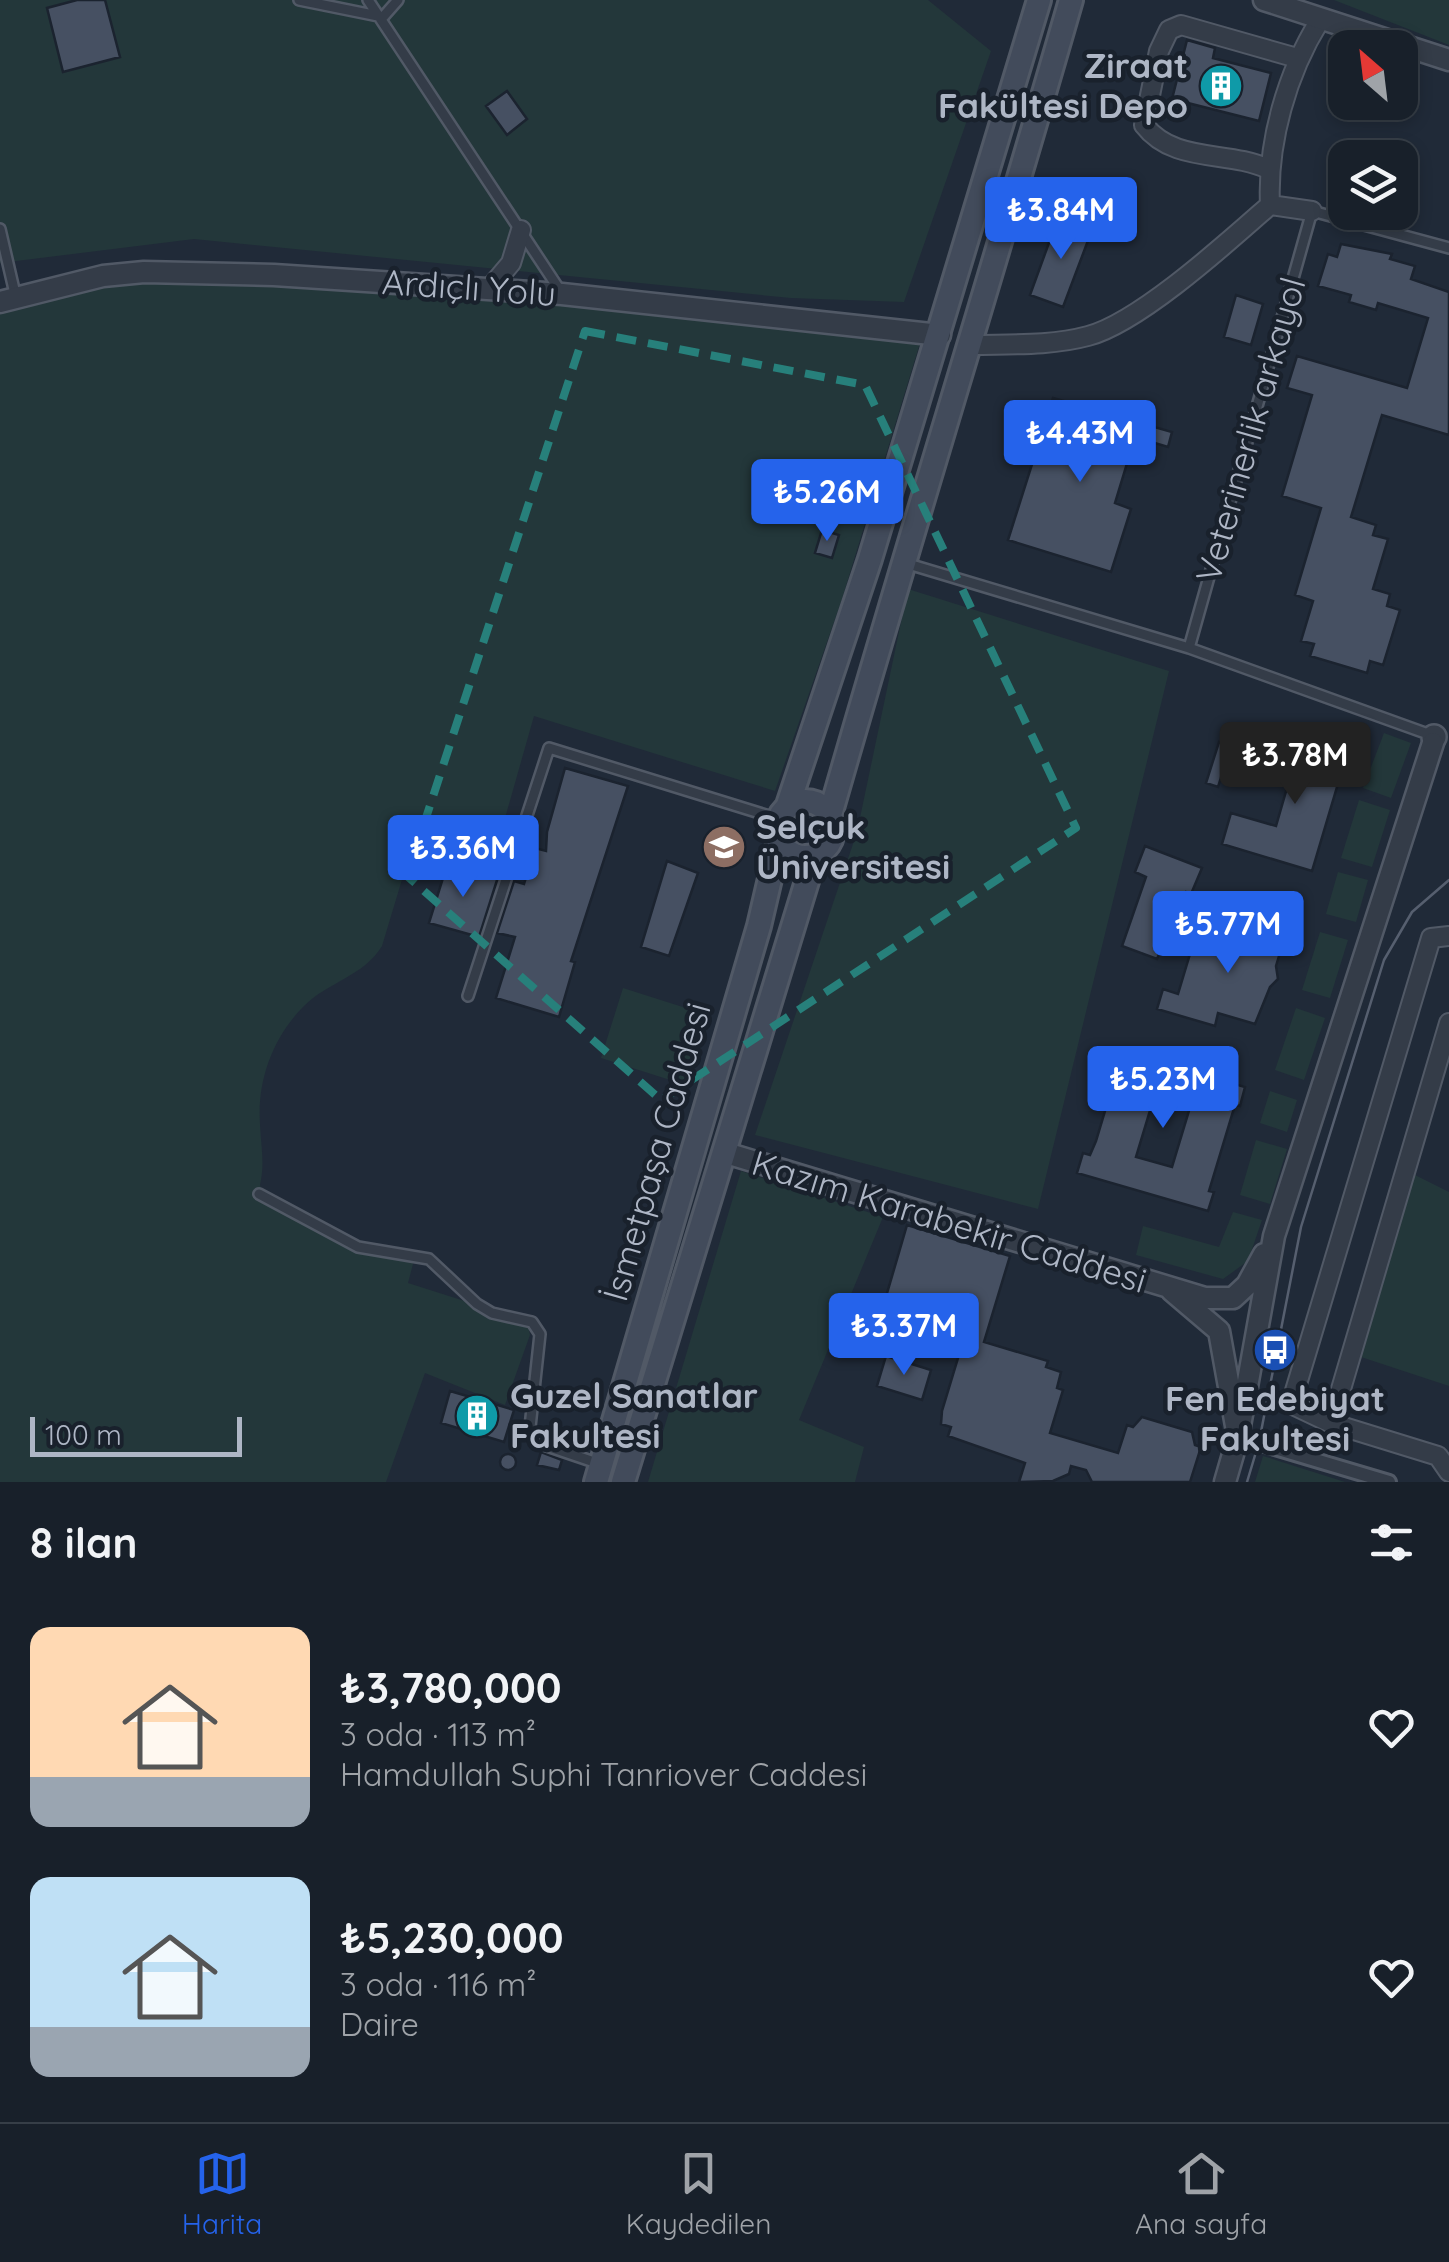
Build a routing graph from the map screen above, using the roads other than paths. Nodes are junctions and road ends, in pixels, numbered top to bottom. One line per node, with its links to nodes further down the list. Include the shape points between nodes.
1 (299, 0): 7 (lane)
2 (368, 0): 7 (lane)
3 (398, 0): 7 (lane)
4 (1039, 0): 20 (main road, İsmetpaşa Caddesi)
5 (1071, 0): 21 (main road)
6 (1264, 0): 8 (street)
7 (383, 17): 15 (lane)
8 (1320, 20): 9 (street); 10 (street)
9 (1297, 58): 11 (street); 11 (street, via 1181,25 1169,30 1159,51 1144,125 1152,134 1176,150)
10 (1449, 60)
11 (1268, 169): 12 (street)
12 (1270, 205): 13 (street); 21 (street, via 1208,260 1091,336)
13 (1312, 211): 16 (lane); 23 (lane, Veterinerlik arkayol)
14 (0, 229): 19 (lane)
15 (520, 230): 17 (street, via 512,263); 18 (lane)
16 (1449, 248)
17 (490, 290): 18 (street, Ardıçlı Yolu); 19 (street, Ardıçlı Yolu, via 144,272)
18 (562, 294): 20 (street, Ardıçlı Yolu)
19 (8, 300)
20 (940, 336): 26 (main road, İsmetpaşa Caddesi)
21 (972, 345): 22 (main road)
22 (902, 562): 23 (lane); 25 (main road)
23 (1189, 648): 24 (lane)
24 (1438, 738): 33 (street)
25 (830, 814): 26 (main road, via 805,800); 27 (main road, via 833,834)
26 (782, 822): 27 (main road, via 798,856); 29 (lane, via 549,748); 41 (main road, İsmetpaşa Caddesi, via 759,926)
27 (815, 855): 31 (main road)
28 (1449, 936): 38 (street, via 1431,938 1291,1404)
29 (468, 996)
30 (1449, 1022): 38 (street)
31 (726, 1153): 34 (street, Kazım Karabekir Caddesi); 42 (main road)
32 (260, 1194): 41 (lane, via 358,1247 429,1260 477,1304 532,1322 540,1334 530,1427 538,1443)
33 (1274, 1236): 35 (street, via 1248,1285); 36 (street)
34 (1172, 1291): 35 (street); 37 (street)
35 (1233, 1298): 36 (street, via 1254,1303); 37 (street, via 1218,1311)
36 (1260, 1324): 37 (street, via 1245,1340); 39 (street)
37 (1219, 1332): 39 (street)
38 (1331, 1424): 40 (street, via 1438,1456)
39 (1238, 1437): 43 (street); 44 (street)
40 (1449, 1472)
41 (599, 1473)
42 (622, 1482)
43 (1225, 1482)
44 (1390, 1482)

